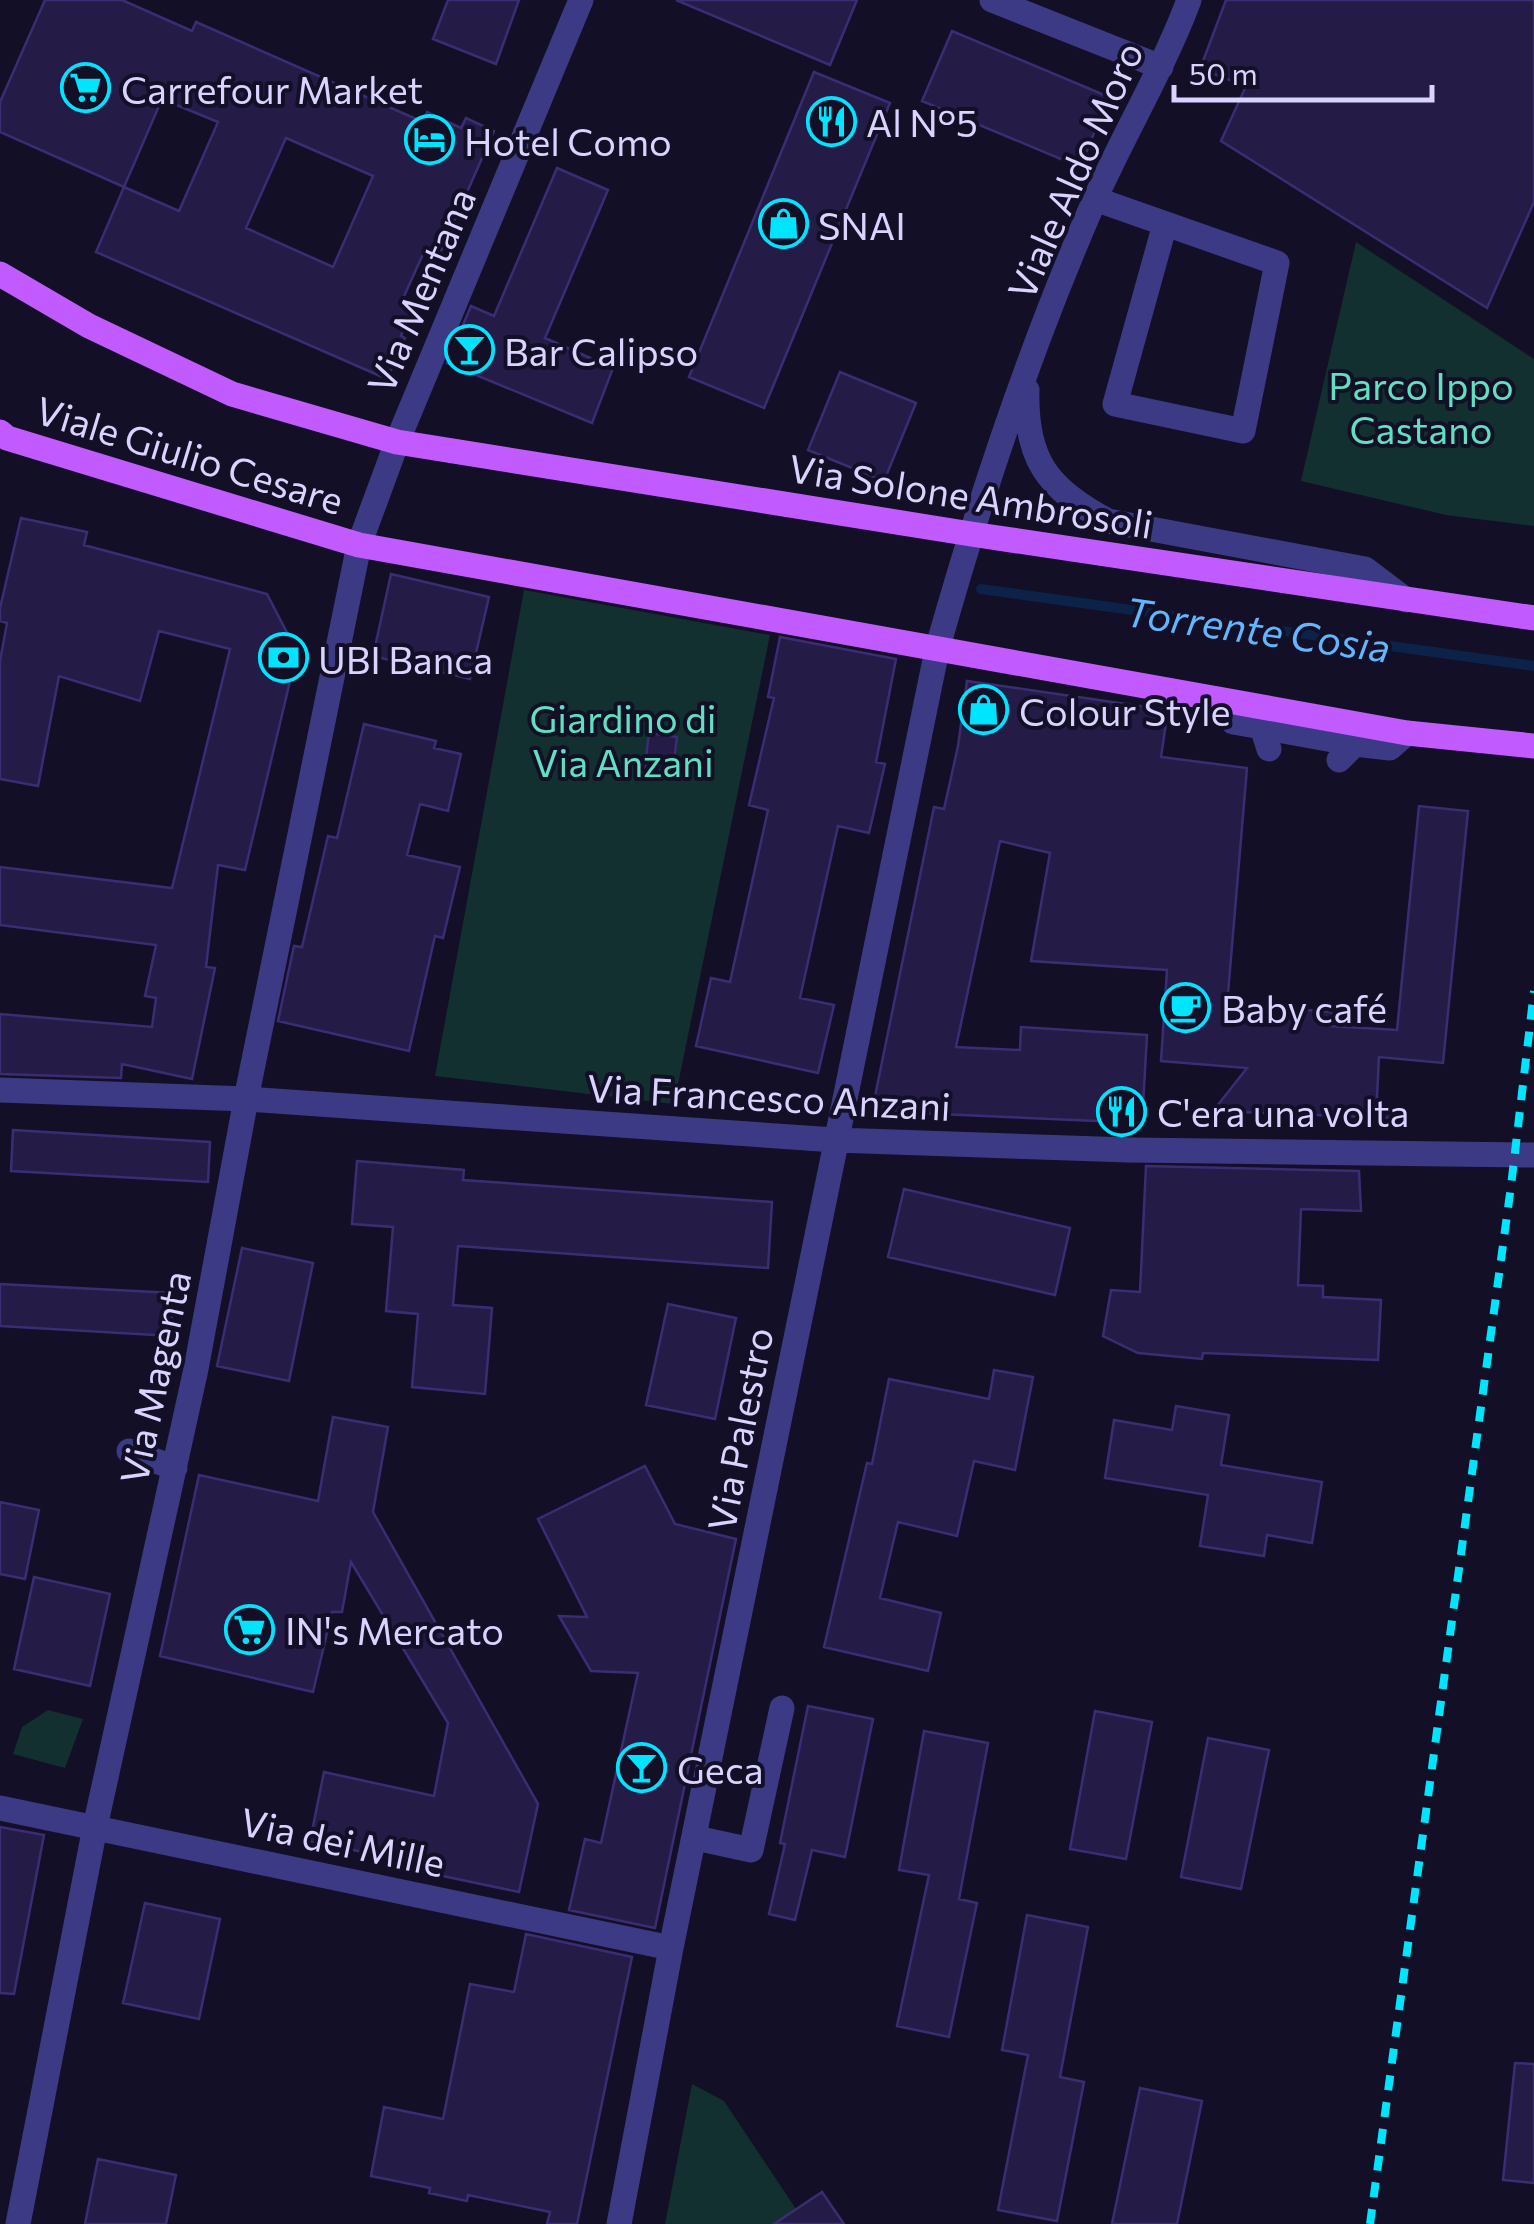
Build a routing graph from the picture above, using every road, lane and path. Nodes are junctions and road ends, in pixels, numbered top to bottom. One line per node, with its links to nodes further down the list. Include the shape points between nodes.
1 (581, 0): 10 (street, Via Mentana)
2 (992, 0): 4 (street)
3 (1188, 0): 4 (street, Viale Aldo Moro)
4 (1162, 67): 5 (street, Viale Aldo Moro)
5 (1096, 199): 6 (street); 8 (street, Viale Aldo Moro)
6 (1166, 224): 6 (street, via 1276,263 1243,431 1115,404)
7 (0, 274): 10 (main road, Viale Giulio Cesare, via 88,326 232,394)
8 (1028, 371): 11 (street, Viale Aldo Moro); 13 (street, Viale Aldo Moro, via 1026,415 1036,458 1082,506 1108,521 1364,569)
9 (0, 432): 12 (main road, Viale Giulio Cesare)
10 (397, 442): 11 (main road, Via Solone Ambrosoli); 12 (street, Via Mentana)
11 (970, 534): 13 (main road, Via Solone Ambrosoli); 15 (street, Viale Aldo Moro)
12 (359, 545): 16 (main road); 21 (street, Via Magenta)
13 (1406, 600): 14 (main road, Via Solone Ambrosoli)
14 (1534, 618)
15 (945, 621): 16 (street, Via Palestro)
16 (936, 650): 17 (main road); 22 (street, Via Palestro)
17 (1214, 699): 18 (main road); 18 (street, via 1233,722 1266,738 1347,752 1390,748)
18 (1407, 732): 19 (main road)
19 (1534, 746)
20 (0, 1090): 21 (street, Via Francesco Anzani)
21 (246, 1099): 22 (street, Via Francesco Anzani); 25 (street, Via Magenta)
22 (834, 1140): 23 (street, Via Francesco Anzani); 29 (street, Via Palestro)
23 (1534, 1155)
24 (129, 1451): 25 (street)
25 (175, 1468): 28 (street, Via Magenta)
26 (782, 1708): 29 (street, via 751,1850)
27 (0, 1808): 28 (street, Via dei Mille)
28 (95, 1827): 30 (street, Via dei Mille); 31 (street, Via Magenta)
29 (696, 1838): 30 (street, Via Palestro)
30 (671, 1948): 32 (street, Via Palestro)
31 (18, 2224)
32 (619, 2224)

